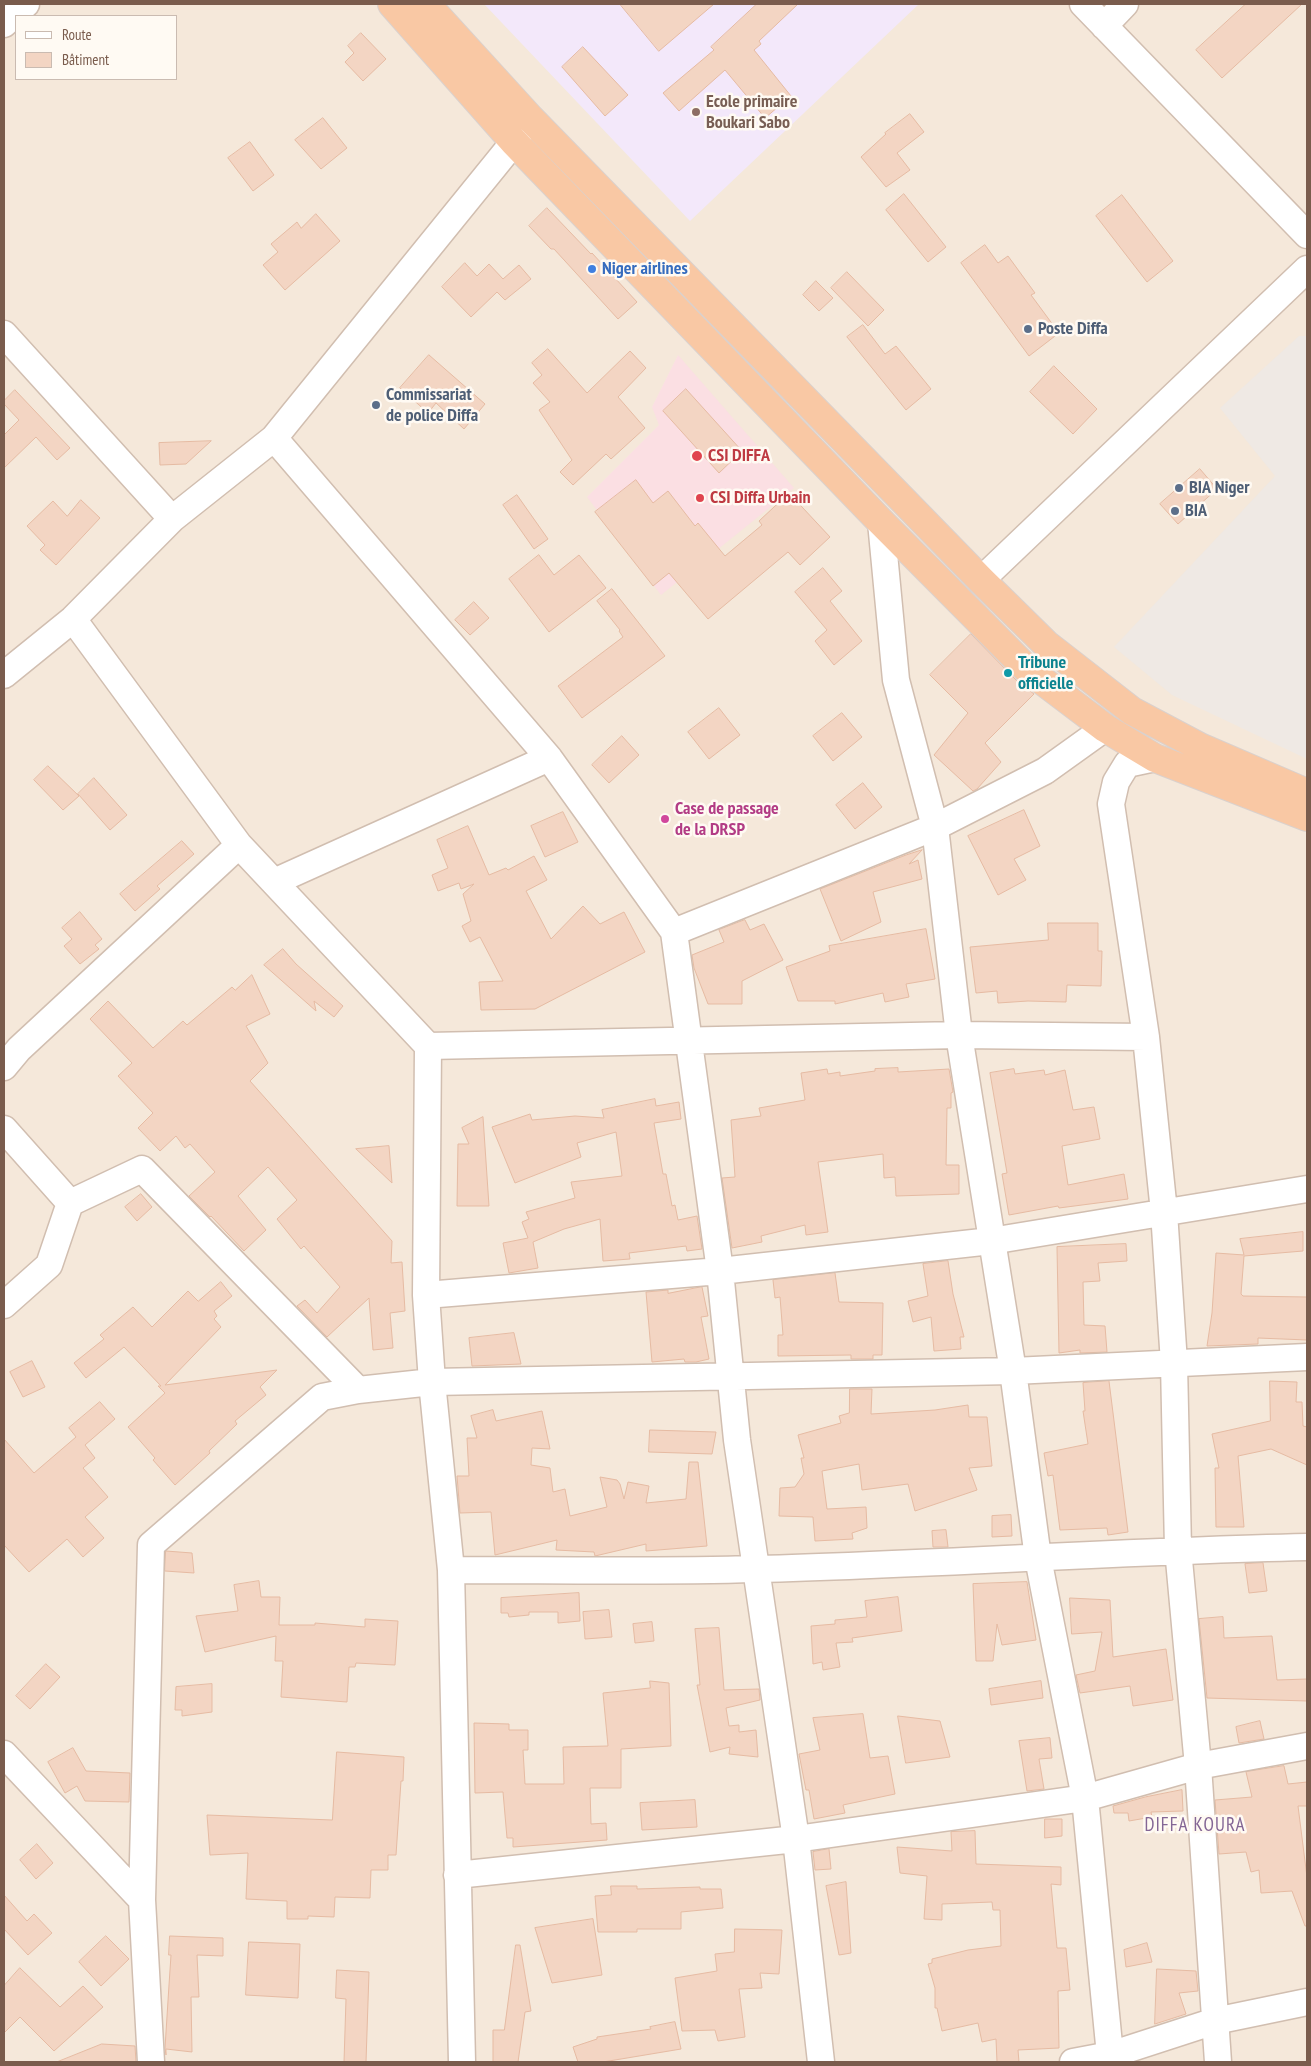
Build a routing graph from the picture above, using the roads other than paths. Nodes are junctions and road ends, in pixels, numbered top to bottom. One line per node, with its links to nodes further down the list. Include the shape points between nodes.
1 (26, 4): 6 (street)
2 (392, 4): 9 (highway)
3 (426, 4): 8 (highway)
4 (1083, 4): 7 (street)
5 (1125, 4): 7 (street)
6 (4, 24)
7 (1104, 26): 10 (street)
8 (530, 118): 9 (street); 16 (highway)
9 (514, 142): 13 (street); 15 (highway)
10 (1307, 236)
11 (1307, 269): 16 (street)
12 (4, 334): 14 (street)
13 (274, 438): 14 (street); 20 (street)
14 (172, 519): 17 (street)
15 (881, 522): 19 (highway, via 1027,669); 24 (street, via 896,680)
16 (981, 580): 22 (highway, via 1046,644 1132,711 1200,747)
17 (73, 619): 18 (street); 25 (street)
18 (4, 675)
19 (1105, 728): 21 (highway); 24 (street, via 1045,771)
20 (549, 758): 26 (street); 27 (street)
21 (1155, 758): 23 (highway); 29 (street, via 1127,764 1116,782 1111,804)
22 (1307, 793)
23 (1307, 817)
24 (934, 827): 27 (street); 28 (street)
25 (239, 845): 26 (street); 32 (street, via 19,1049)
26 (274, 882): 31 (street)
27 (674, 932): 30 (street)
28 (959, 1035): 29 (street); 30 (street); 37 (street)
29 (1146, 1037): 36 (street)
30 (688, 1041): 31 (street); 38 (street)
31 (428, 1046): 39 (street)
32 (4, 1067)
33 (4, 1129): 35 (street)
34 (1307, 1190): 36 (street)
35 (70, 1203): 40 (street, via 49,1265); 46 (street, via 142,1169)
36 (1164, 1212): 37 (street); 42 (street)
37 (991, 1241): 38 (street); 43 (street)
38 (720, 1271): 39 (street); 44 (street)
39 (426, 1296): 45 (street)
40 (4, 1305)
41 (1307, 1357): 42 (street)
42 (1174, 1363): 43 (street); 48 (street)
43 (1013, 1371): 44 (street); 49 (street)
44 (731, 1378): 45 (street); 50 (street)
45 (432, 1382): 46 (street); 51 (street)
46 (358, 1390): 58 (street, via 322,1397 152,1546)
47 (1307, 1547): 48 (street)
48 (1178, 1550): 49 (street); 54 (street)
49 (1038, 1558): 50 (street); 55 (street)
50 (755, 1569): 51 (street); 56 (street)
51 (451, 1570): 57 (street)
52 (1307, 1746): 54 (street)
53 (4, 1754): 58 (street)
54 (1198, 1766): 55 (street); 60 (street)
55 (1085, 1798): 56 (street); 61 (street)
56 (796, 1839): 57 (street); 64 (street)
57 (458, 1876): 63 (street)
58 (142, 1900): 62 (street)
59 (1307, 2002): 60 (street)
60 (1215, 2021): 61 (street); 66 (street)
61 (1110, 2055): 65 (street)
62 (151, 2062)
63 (462, 2062)
64 (821, 2062)
65 (1073, 2062)
66 (1218, 2062)

